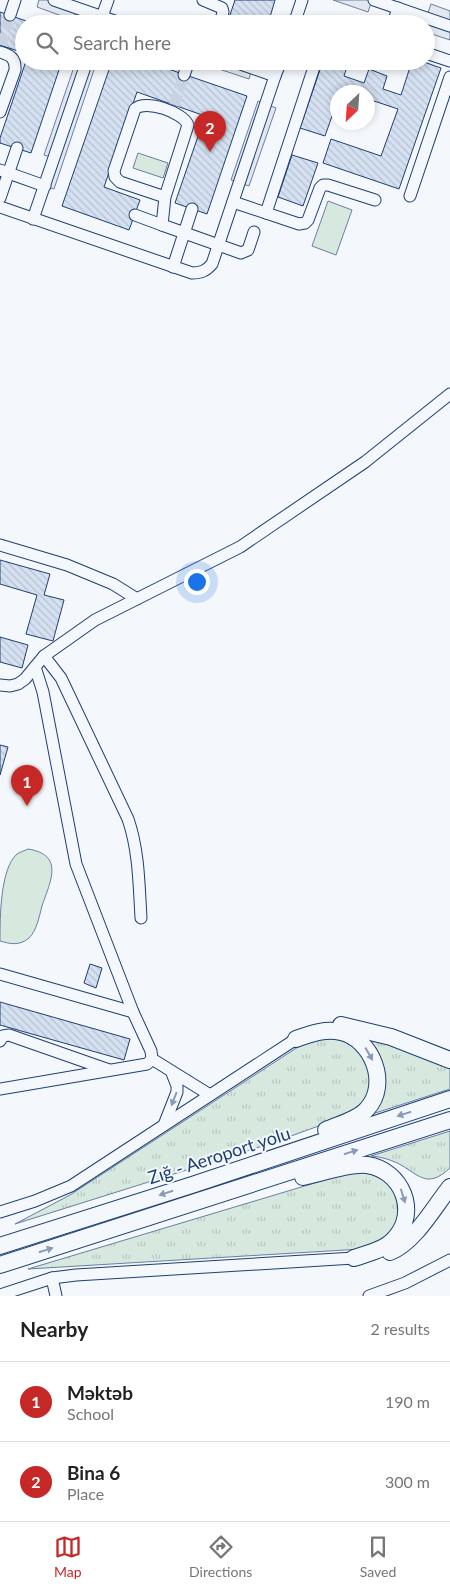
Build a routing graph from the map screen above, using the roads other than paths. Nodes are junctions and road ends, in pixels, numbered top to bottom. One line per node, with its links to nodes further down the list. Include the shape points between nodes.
1 (15, 0): 8 (street)
2 (54, 0): 9 (street)
3 (108, 0): 10 (street)
4 (203, 0): 11 (street, via 222,8)
5 (302, 0): 12 (street)
6 (374, 0): 7 (street)
7 (396, 5): 13 (street)
8 (10, 15)
9 (89, 15)
10 (103, 15)
11 (222, 15)
12 (297, 15)
13 (422, 15)
14 (435, 20): 15 (street)
15 (450, 26)
16 (0, 52): 19 (street, via 12,57)
17 (435, 56): 18 (street)
18 (450, 61)
19 (15, 62)
20 (15, 70): 29 (street)
21 (84, 70): 32 (street)
22 (185, 70): 26 (street)
23 (258, 70): 27 (street)
24 (278, 70): 27 (street)
25 (313, 70): 40 (street)
26 (184, 75)
27 (276, 76): 37 (street)
28 (450, 76): 33 (street)
29 (0, 112)
30 (17, 148): 31 (street)
31 (4, 172): 32 (street); 35 (street)
32 (45, 186): 42 (street)
33 (410, 196)
34 (165, 197): 34 (street, via 188,124 173,109 139,105 114,171 115,177 120,182); 43 (street)
35 (0, 198)
36 (375, 200): 40 (street, via 323,185 305,223 299,224)
37 (233, 202): 40 (street); 46 (street)
38 (0, 207): 42 (street)
39 (192, 209): 45 (street)
40 (266, 212)
41 (135, 215): 43 (street)
42 (33, 219): 47 (street)
43 (162, 225): 45 (street)
44 (254, 232): 46 (street, via 244,253)
45 (184, 233): 46 (street); 47 (street)
46 (218, 245): 47 (street, via 207,270 192,273)
47 (173, 267)
48 (450, 394): 50 (street, via 365,462 240,547)
49 (0, 545): 50 (street, via 67,565 114,584)
50 (137, 599): 51 (street, via 95,620)
51 (44, 656): 52 (street); 54 (street, via 61,678 128,819 136,849)
52 (35, 667): 53 (street, via 18,684); 56 (street, via 43,692 76,864)
53 (0, 685)
54 (142, 918)
55 (0, 974): 56 (street)
56 (133, 1012): 59 (street)
57 (296, 1039): 60 (highway, via 319,1027 345,1025 391,1037); 64 (street); 68 (highway, one-way to 68, via 319,1032 338,1031 360,1041 376,1071 378,1082 374,1100 357,1117)
58 (0, 1041): 61 (street, via 9,1035)
59 (152, 1059): 61 (street, via 147,1064); 62 (street)
60 (450, 1060)
61 (110, 1071): 63 (street)
62 (172, 1073): 64 (street); 67 (street, one-way to 67, via 177,1092)
63 (0, 1089)
64 (210, 1095): 67 (street)
65 (450, 1099): 68 (highway, Zığ - Aeroport yolu, one-way to 68)
66 (450, 1120): 70 (highway, one-way to 66)
67 (164, 1126): 71 (street, via 71,1186)
68 (195, 1184): 72 (highway, Zığ - Aeroport yolu, one-way to 72)
69 (450, 1187): 73 (highway, via 402,1246 380,1255)
70 (199, 1201): 73 (highway, one-way to 73, via 354,1166 376,1167 393,1176 404,1193 404,1222 394,1240); 75 (highway, one-way to 70)
71 (0, 1212)
72 (0, 1246)
73 (354, 1258): 76 (street, via 102,1272)
74 (450, 1260): 79 (street, via 405,1283)
75 (0, 1265)
76 (52, 1278): 77 (street); 78 (street)
77 (0, 1295)
78 (56, 1296)
79 (369, 1296)

